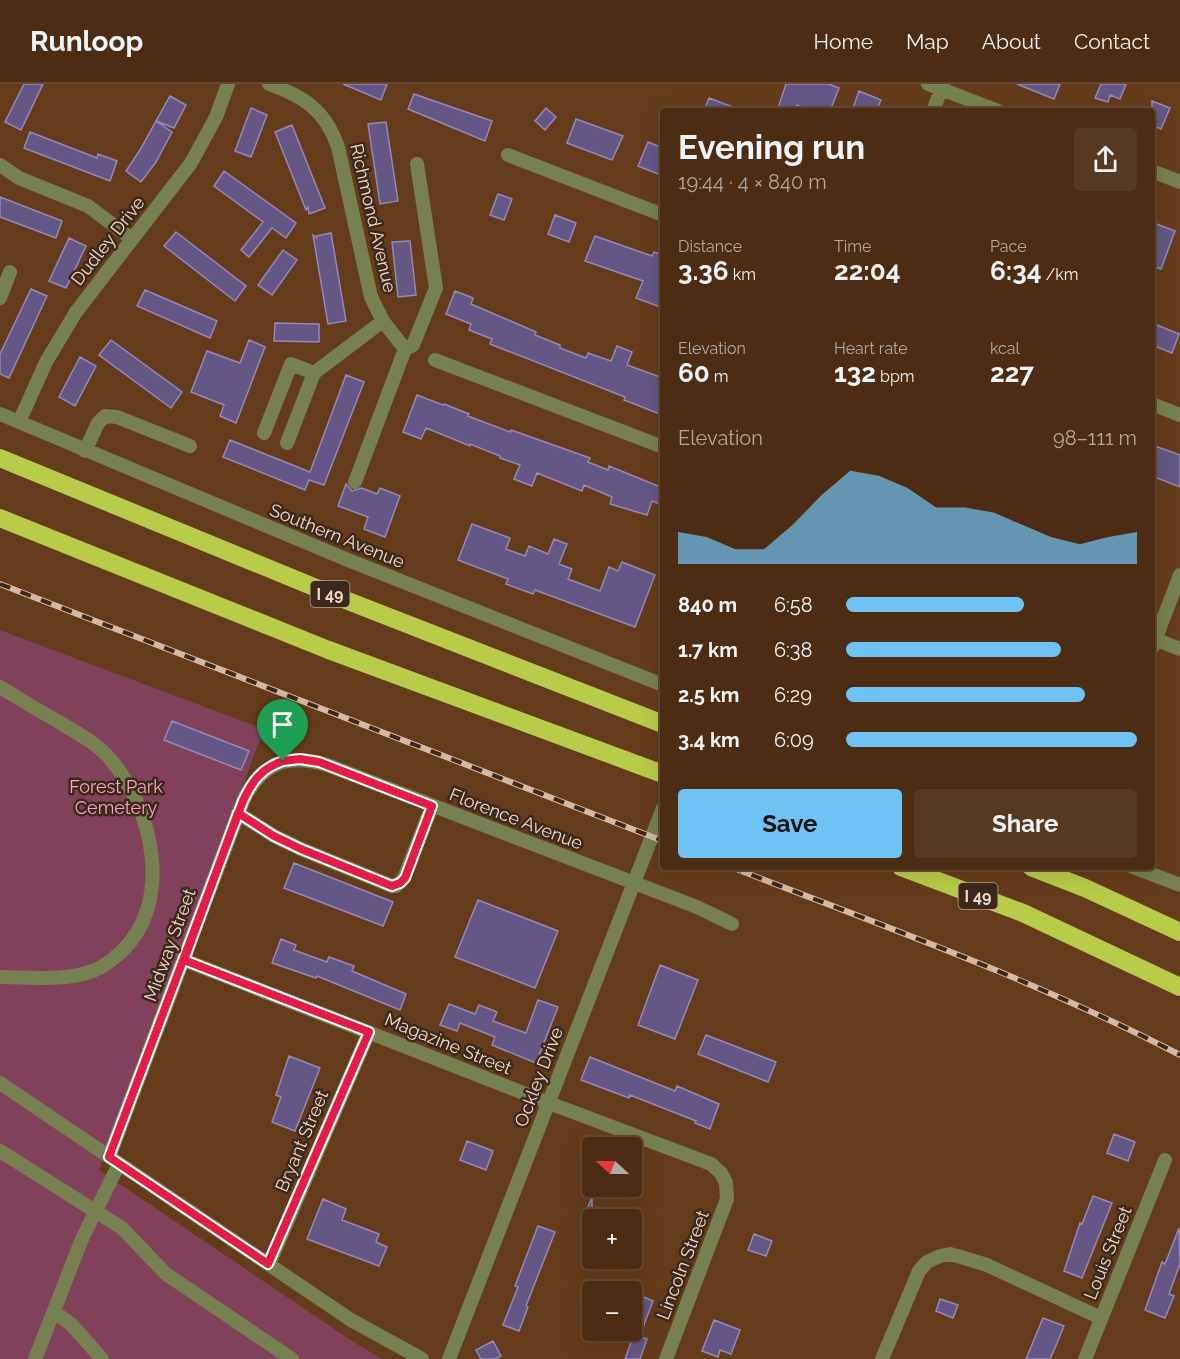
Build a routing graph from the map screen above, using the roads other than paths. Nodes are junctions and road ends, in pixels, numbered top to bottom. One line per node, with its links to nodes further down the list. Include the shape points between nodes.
1 (228, 84): 12 (street, Dudley Drive, via 216,117 191,163)
2 (269, 84): 15 (street, Richmond Avenue, via 308,102 333,132 371,297)
3 (938, 86): 4 (street); 5 (street)
4 (934, 108)
5 (991, 108)
6 (508, 155): 11 (street)
7 (417, 164): 16 (street, via 436,288 414,345)
8 (0, 165): 12 (street, via 19,178 95,210)
9 (1155, 172): 10 (street)
10 (1180, 182)
11 (660, 214)
12 (132, 239): 22 (street, Dudley Drive, via 60,337)
13 (10, 272): 14 (street)
14 (0, 298)
15 (383, 321): 16 (street, Richmond Avenue); 18 (street)
16 (405, 349): 29 (street)
17 (435, 360): 26 (street)
18 (314, 373): 23 (street, via 291,364); 24 (street)
19 (1155, 405): 21 (street)
20 (0, 414): 22 (street, Southern Avenue)
21 (1180, 415)
22 (19, 422): 27 (street, Southern Avenue)
23 (264, 433)
24 (287, 443)
25 (189, 446): 27 (street, via 117,417 105,416)
26 (660, 446)
27 (85, 451): 35 (street, Southern Avenue)
28 (0, 458): 37 (highway, I 49)
29 (355, 482)
30 (0, 518): 39 (highway, via 326,649)
31 (1180, 575): 32 (street)
32 (1155, 637)
33 (1155, 643): 34 (street)
34 (1180, 649)
35 (660, 684)
36 (0, 687): 51 (street, via 84,737 110,759 126,779 146,825 152,868 151,900 143,924 129,945 110,962 71,976)
37 (660, 723)
38 (283, 761): 40 (street, Florence Avenue, via 319,762); 41 (street, Midway Street, via 252,782)
39 (657, 772)
40 (432, 806): 41 (street, via 405,878 392,886 301,849); 46 (street, Florence Avenue)
41 (238, 813): 50 (street, Midway Street)
42 (660, 816): 46 (street, Ockley Drive)
43 (909, 870): 52 (highway, I 49, via 1023,913)
44 (1039, 870): 49 (highway)
45 (1141, 870): 47 (street)
46 (633, 883): 48 (street, Florence Avenue); 55 (street, Ockley Drive)
47 (1180, 885)
48 (732, 924)
49 (1180, 932)
50 (184, 960): 53 (street, Magazine Street); 58 (street, Midway Street)
51 (0, 977)
52 (1180, 987)
53 (369, 1032): 55 (street, Magazine Street); 61 (street, Bryant Street)
54 (0, 1083): 58 (street)
55 (549, 1103): 59 (street, Magazine Street, via 711,1164); 68 (street, Ockley Drive)
56 (0, 1151): 60 (street)
57 (1165, 1160): 63 (street, Louis Street)
58 (114, 1161): 60 (street, Midway Street); 61 (street)
59 (726, 1183): 69 (street, Lincoln Street, via 725,1205)
60 (95, 1212): 62 (street, Midway Street); 66 (street, via 128,1233 166,1274)
61 (268, 1264): 67 (street, via 360,1326)
62 (54, 1312): 64 (street, Midway Street); 65 (street, via 71,1324)
63 (1101, 1318): 70 (street, via 987,1265 950,1254 936,1257 919,1271); 71 (street, Louis Street)
64 (36, 1359)
65 (102, 1359)
66 (292, 1359)
67 (422, 1359)
68 (449, 1359)
69 (666, 1359)
70 (882, 1359)
71 (1085, 1359)

